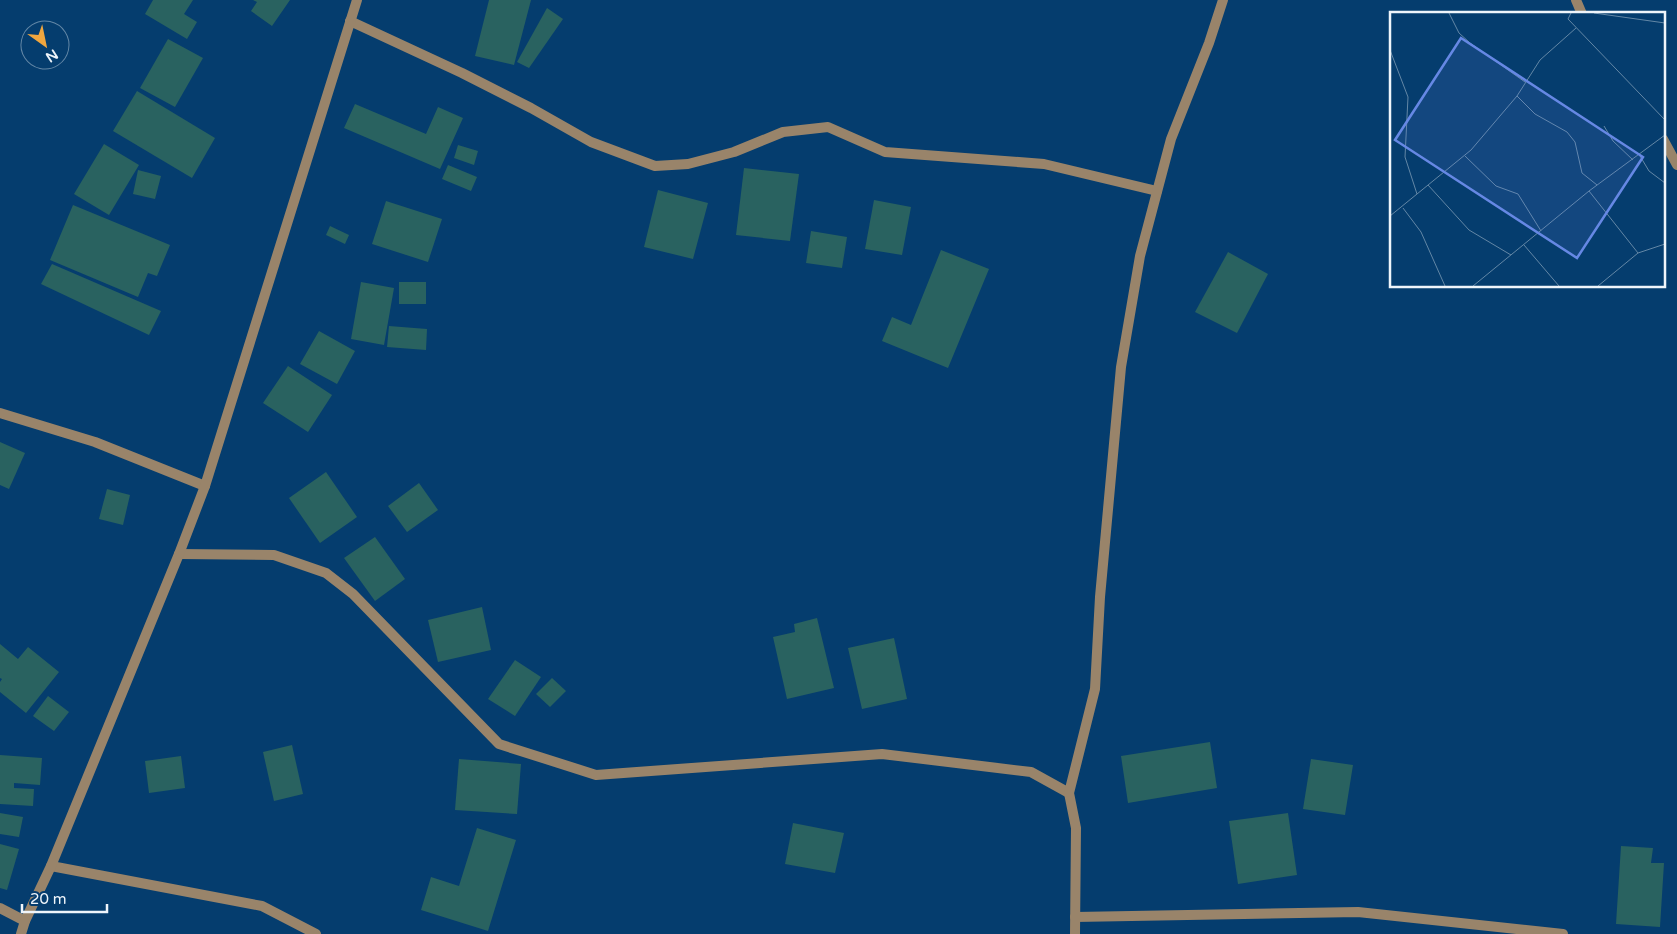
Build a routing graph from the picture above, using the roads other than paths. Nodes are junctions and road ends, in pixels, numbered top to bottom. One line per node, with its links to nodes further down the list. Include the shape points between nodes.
1 (357, 0): 5 (street)
2 (1222, 0): 8 (street, via 1209,43 1171,139)
3 (1576, 0): 4 (street)
4 (1581, 12)
5 (350, 22): 8 (street, via 462,73 591,142 655,166 688,164 734,152 783,132 828,127 886,152 1044,164); 10 (street)
6 (1664, 141): 7 (street)
7 (1677, 165)
8 (1157, 191): 12 (street, via 1140,256 1121,367 1095,689)
9 (0, 414): 10 (street, via 95,442)
10 (205, 486): 11 (street)
11 (179, 554): 12 (street, via 274,555 326,573 352,594 500,744 596,775 882,754 1031,772); 13 (street)
12 (1069, 793): 15 (street, via 1076,828)
13 (51, 866): 16 (street); 18 (street, via 262,906)
14 (0, 908): 16 (street)
15 (1075, 917): 19 (street); 20 (street, via 1358,912)
16 (25, 921): 17 (street)
17 (21, 934)
18 (316, 934)
19 (1074, 934)
20 (1563, 934)

